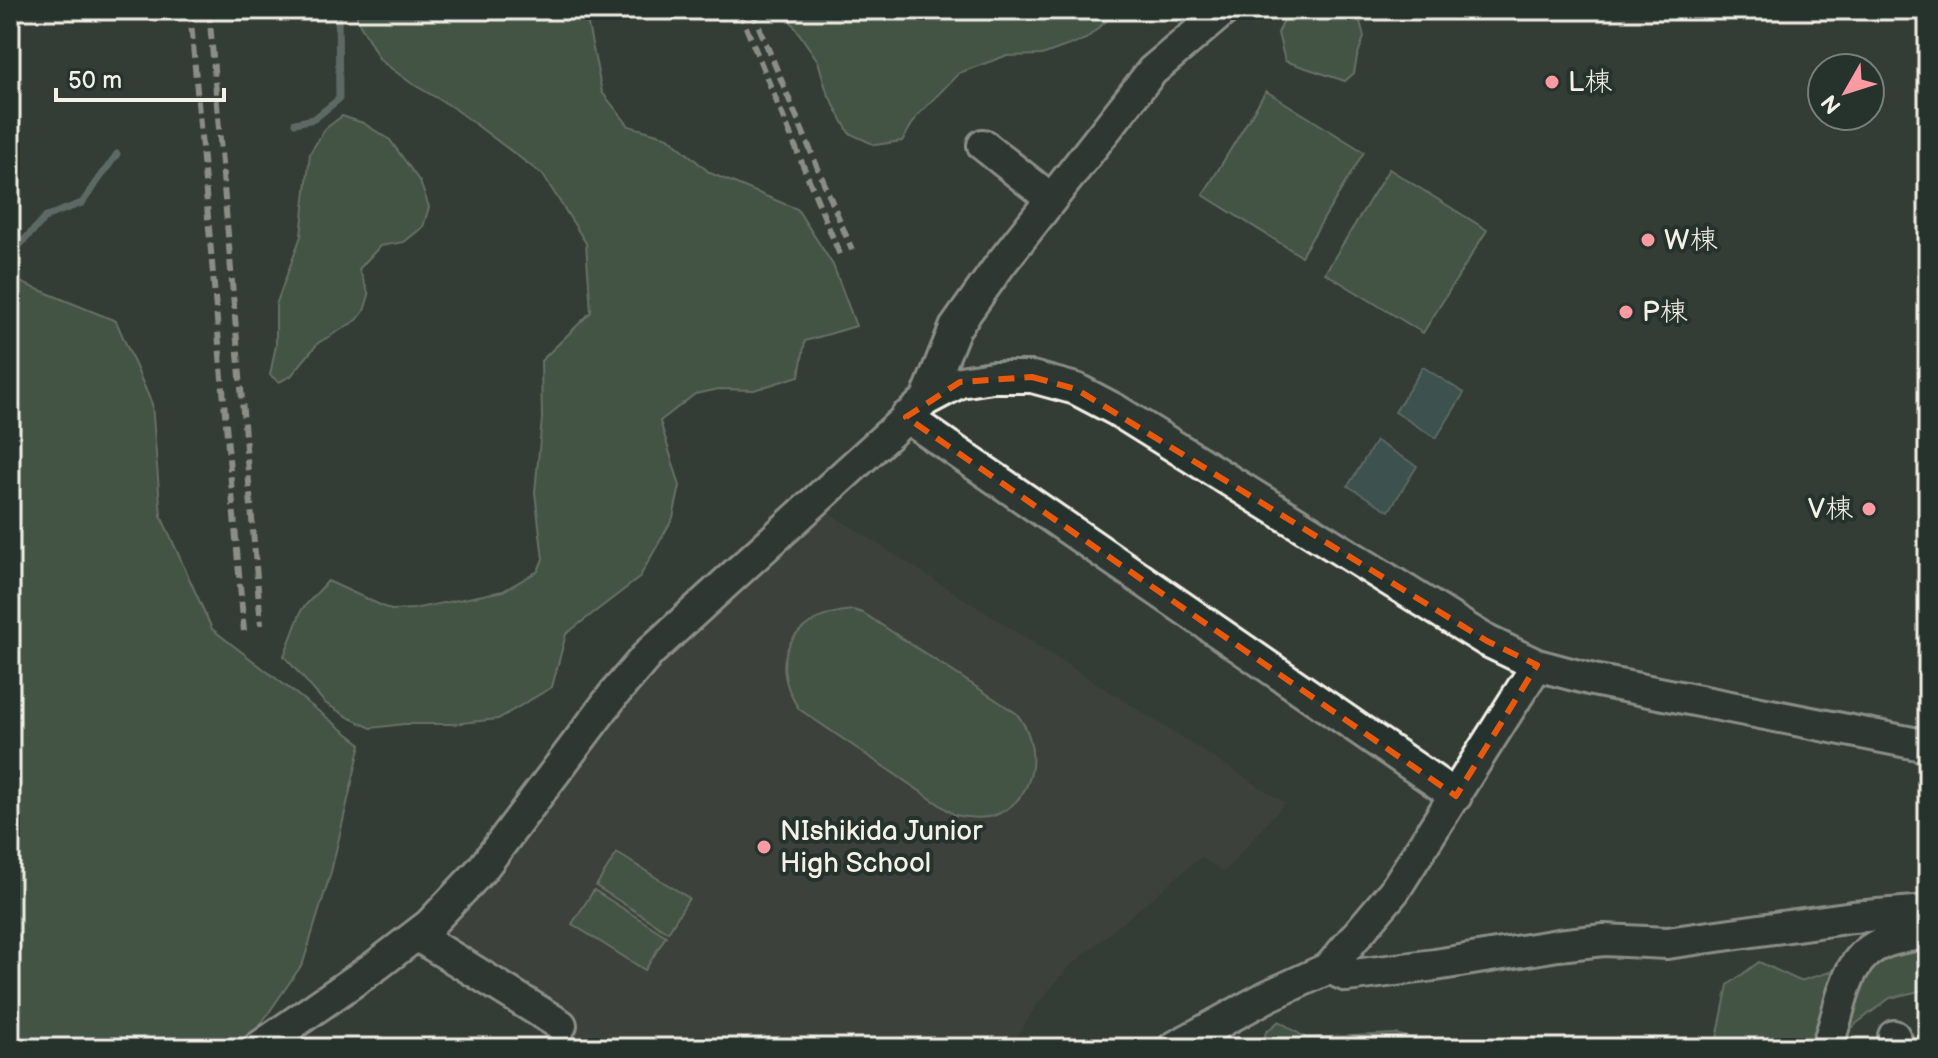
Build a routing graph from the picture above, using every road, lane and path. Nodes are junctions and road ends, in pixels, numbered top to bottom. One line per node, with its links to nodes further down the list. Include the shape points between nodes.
1 (1224, 10): 3 (street, via 1152,71)
2 (983, 145): 3 (street)
3 (1051, 199): 4 (street, via 955,328)
4 (916, 408): 5 (street, via 960,382 992,377 1032,377 1076,389 1487,641); 7 (street); 10 (street, via 650,652 482,869)
5 (1537, 665): 6 (street); 7 (street)
6 (1928, 746)
7 (1456, 796): 11 (street, via 1394,891)
8 (1928, 911): 11 (street, via 1676,942 1558,945 1347,976)
9 (1928, 932): 15 (street, via 1886,942 1856,962)
10 (416, 935): 12 (street); 13 (street)
11 (1329, 968): 14 (street)
12 (561, 1025)
13 (258, 1048)
14 (1173, 1048)
15 (1826, 1048)

